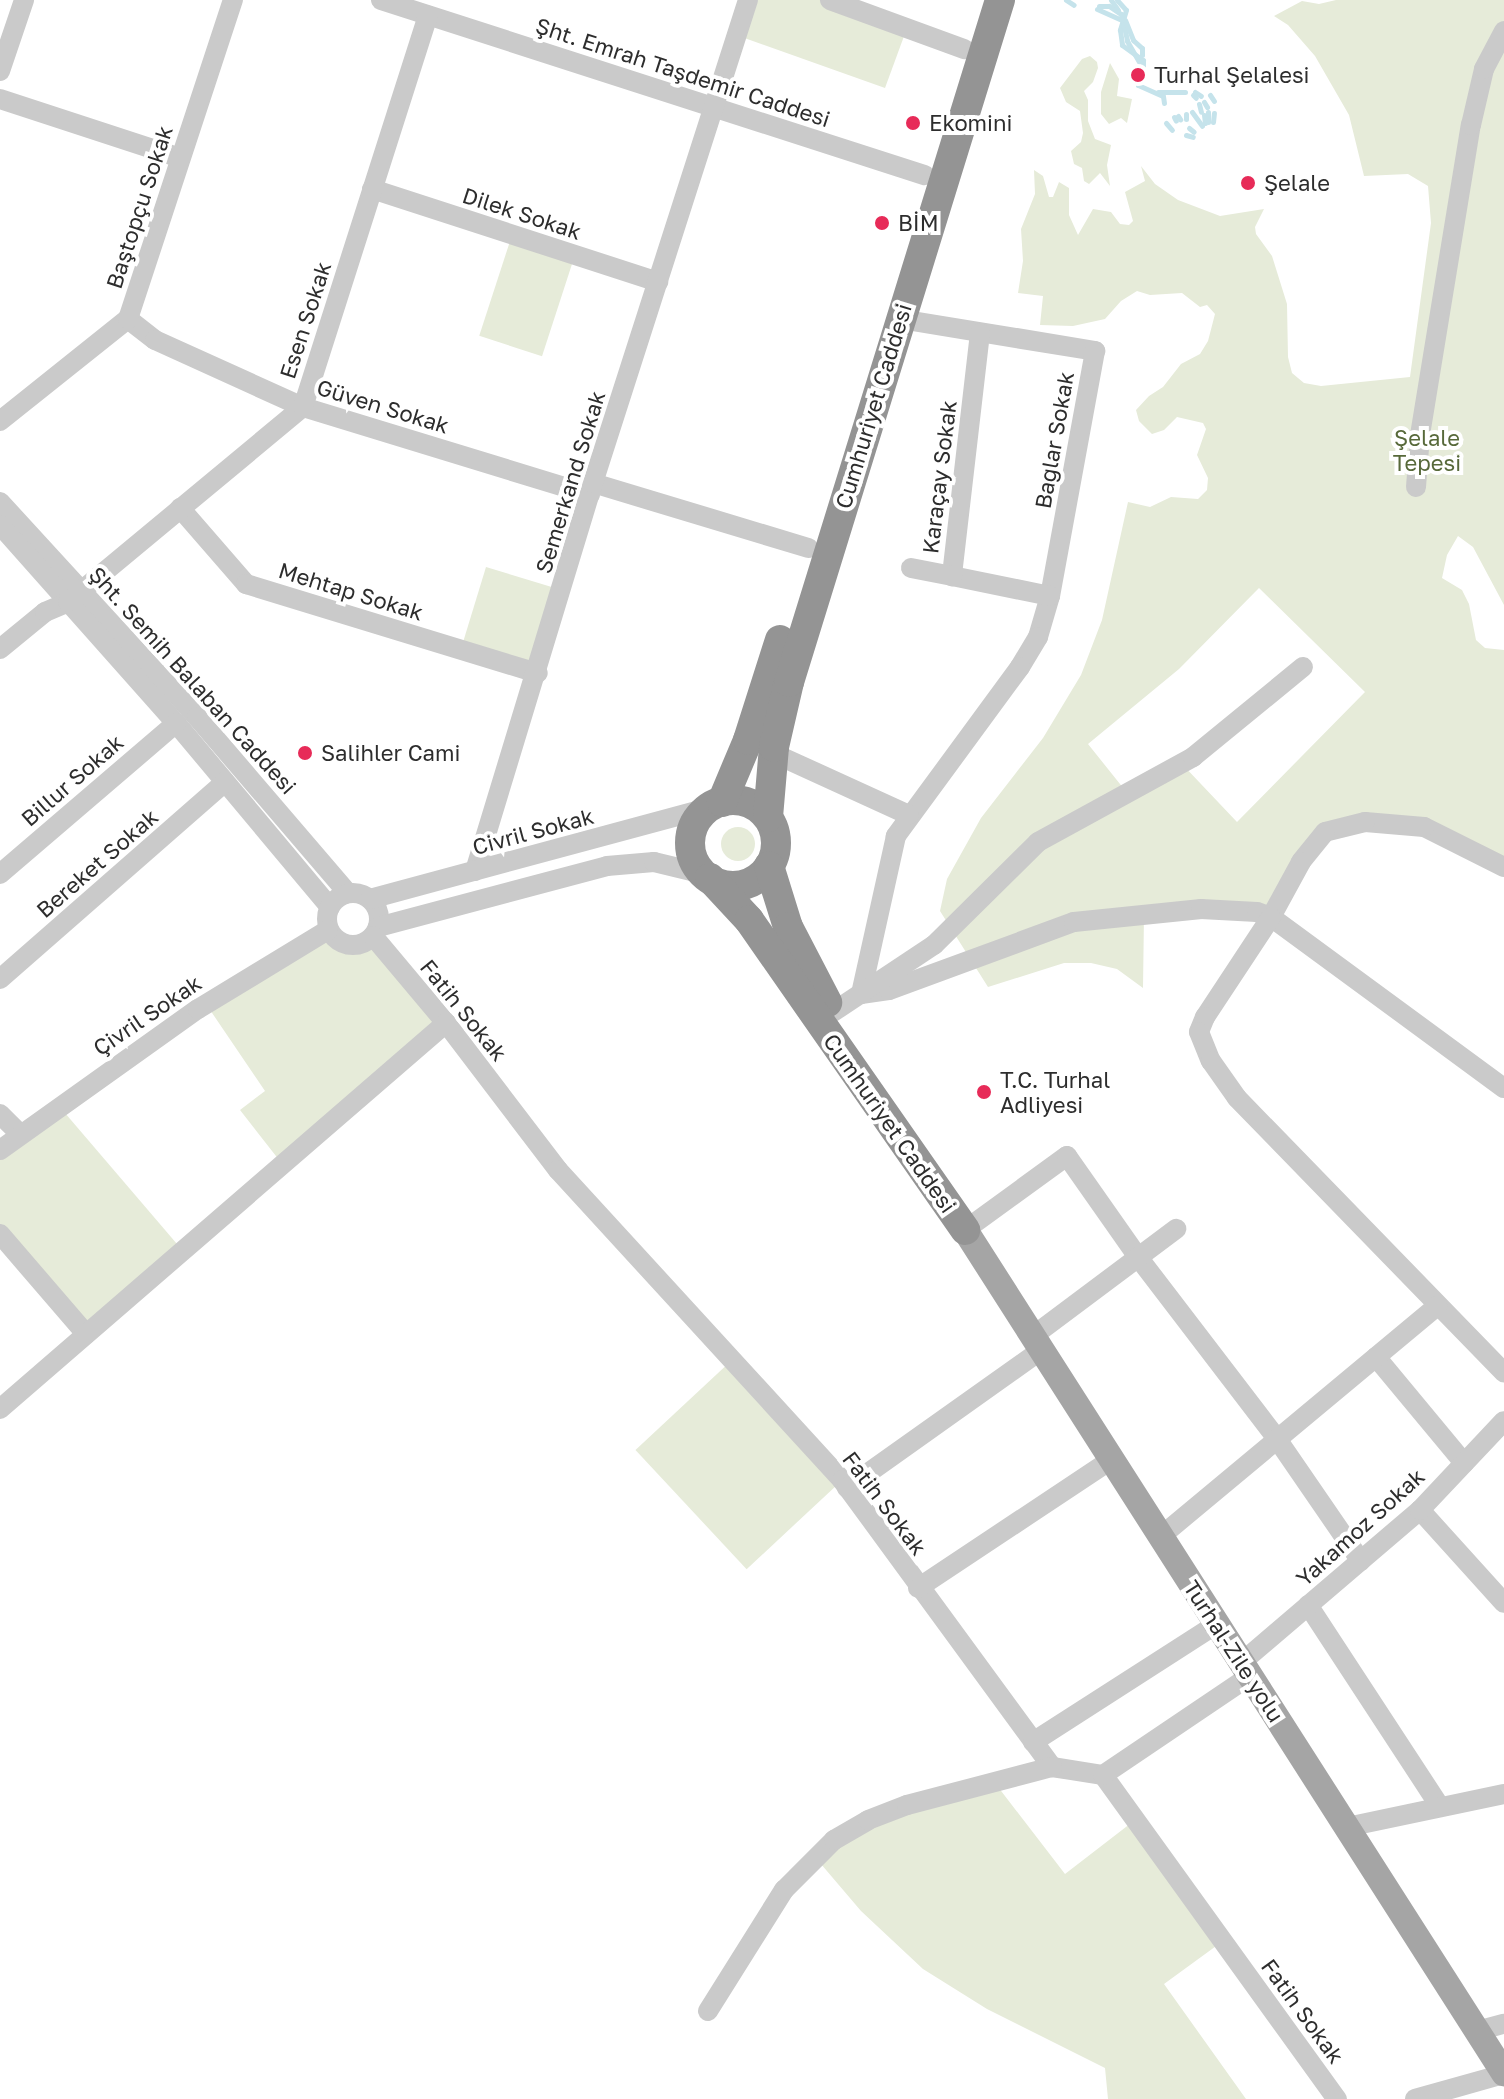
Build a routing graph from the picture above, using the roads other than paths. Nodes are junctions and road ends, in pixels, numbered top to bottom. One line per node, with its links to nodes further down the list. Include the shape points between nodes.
1 (24, 0): 11 (street)
2 (233, 0): 14 (street, Baştopçu Sokak)
3 (381, 0): 8 (street, Şht. Emrah Taşdemir Caddesi)
4 (748, 0): 13 (street, Semerkand Sokak)
5 (830, 0): 10 (street)
6 (980, 0): 10 (highway, Cumhuriyet Caddesi)
7 (1000, 0): 19 (highway, Cumhuriyet Caddesi)
8 (428, 15): 13 (street, Şht. Emrah Taşdemir Caddesi); 16 (street, Esen Sokak)
9 (1504, 31): 23 (street, via 1484,69 1471,125)
10 (964, 49): 15 (highway, Cumhuriyet Caddesi)
11 (0, 71)
12 (0, 99): 14 (street)
13 (714, 107): 15 (street, Şht. Emrah Taşdemir Caddesi); 17 (street, Semerkand Sokak)
14 (180, 158): 18 (street, Baştopçu Sokak)
15 (924, 175): 28 (highway, Cumhuriyet Caddesi)
16 (372, 189): 17 (street, Dilek Sokak); 21 (street, Esen Sokak)
17 (658, 282): 24 (street, Semerkand Sokak)
18 (128, 319): 21 (street, Güven Sokak, via 155,340); 22 (street, Baştopçu Sokak)
19 (900, 319): 20 (street, Bağlar Sokak); 37 (highway, Cumhuriyet Caddesi, via 793,668)
20 (980, 333): 30 (street, Karaçay Sokak); 32 (street, Bağlar Sokak, via 1095,351)
21 (303, 407): 24 (street, Güven Sokak); 26 (street, Esen Sokak)
22 (0, 421)
23 (1416, 487)
24 (592, 489): 28 (street, Güven Sokak); 35 (street, Semerkand Sokak)
25 (0, 502): 31 (street, Şht. Semih Balaban Caddesi)
26 (180, 508): 31 (street, Esen Sokak); 35 (street, Mehtap Sokak, via 246,584)
27 (0, 525): 31 (street, Şht. Semih Balaban Caddesi)
28 (808, 548): 39 (highway, Cumhuriyet Caddesi, via 748,740)
29 (911, 568): 30 (street)
30 (952, 576): 32 (street, Karaçay Sokak)
31 (74, 596): 33 (street, Esen Sokak); 36 (street, Şht. Semih Balaban Caddesi); 47 (street, Şht. Semih Balaban Caddesi, via 197,717)
32 (1050, 596): 40 (street, Bağlar Sokak, via 1038,637 1020,667)
33 (0, 649)
34 (1303, 667): 54 (street, via 1193,757 1038,842 934,945)
35 (538, 673): 44 (street, Semerkand Sokak)
36 (176, 723): 38 (street, Şht. Semih Balaban Caddesi); 45 (street, Billur Sokak)
37 (773, 753): 40 (street); 41 (highway, Cumhuriyet Caddesi)
38 (225, 782): 49 (street, Şht. Semih Balaban Caddesi); 53 (street, Bereket Sokak)
39 (715, 805): 41 (highway, via 744,801); 44 (street, Civril Sokak); 46 (highway, Cumhuriyet Caddesi, via 698,819 691,840 695,862)
40 (909, 815): 54 (street, Bağlar Sokak, via 893,843)
41 (768, 817): 42 (highway, Cumhuriyet Caddesi, via 776,845)
42 (769, 866): 46 (highway, via 759,877 738,885); 55 (highway, Cumhuriyet Caddesi, via 788,927)
43 (1504, 867): 50 (street, via 1424,827 1387,822 1339,826 1312,846)
44 (475, 871): 48 (street, Civril Sokak)
45 (0, 874)
46 (707, 876): 52 (street, via 654,862 607,866); 62 (highway, Cumhuriyet Caddesi, via 749,920)
47 (348, 893): 48 (street); 49 (street)
48 (370, 899): 52 (street, via 377,909)
49 (330, 907): 51 (street)
50 (1271, 917): 54 (street, via 1201,909 1074,922 889,990); 57 (street); 65 (street, via 1200,1025 1201,1038 1237,1098)
51 (328, 930): 52 (street, via 348,945 360,945); 59 (street, Çivril Sokak, via 198,1009)
52 (375, 932): 56 (street, Fatih Sokak)
53 (0, 979)
54 (861, 994): 55 (street)
55 (833, 1012): 62 (highway, Cumhuriyet Caddesi)
56 (446, 1023): 66 (street); 75 (street, Fatih Sokak, via 558,1170)
57 (1504, 1088)
58 (0, 1114): 59 (street)
59 (20, 1134): 60 (street, Çivril Sokak)
60 (0, 1150)
61 (1176, 1229): 64 (street)
62 (965, 1230): 64 (street, via 1067,1156); 67 (main road, Turhal-Zile yolu)
63 (0, 1234): 66 (street)
64 (1138, 1257): 67 (street); 72 (street)
65 (1437, 1306): 68 (street); 69 (street)
66 (86, 1334): 70 (street)
67 (1037, 1343): 73 (main road, Turhal-Zile yolu); 75 (street)
68 (1376, 1357): 72 (street); 74 (street)
69 (1504, 1373)
70 (0, 1409)
71 (1504, 1421): 74 (street, Yakamoz Sokak)
72 (1277, 1439): 77 (street); 78 (street)
73 (1111, 1460): 77 (main road, Turhal-Zile yolu); 79 (street)
74 (1464, 1463): 76 (street, Yakamoz Sokak)
75 (847, 1488): 79 (street, Fatih Sokak)
76 (1420, 1510): 78 (street, Yakamoz Sokak); 80 (street)
77 (1160, 1537): 82 (main road, Turhal-Zile yolu)
78 (1361, 1561): 81 (street, Yakamoz Sokak)
79 (918, 1588): 84 (street, Fatih Sokak)
80 (1504, 1603)
81 (1308, 1605): 83 (street, Yakamoz Sokak); 88 (street)
82 (1217, 1624): 83 (main road, Turhal-Zile yolu); 84 (street)
83 (1246, 1669): 86 (street, Yakamoz Sokak); 89 (main road, Turhal-Zile yolu)
84 (1033, 1742): 85 (street, Fatih Sokak)
85 (1052, 1767): 86 (street); 90 (street, via 907,1805 834,1840 784,1890)
86 (1103, 1775): 94 (street, Fatih Sokak)
87 (1504, 1794): 88 (street)
88 (1440, 1807): 89 (street)
89 (1347, 1827): 92 (main road, Turhal-Zile yolu)
90 (708, 2011)
91 (1504, 2024): 92 (street)
92 (1477, 2031): 93 (main road, Turhal-Zile yolu)
93 (1504, 2074): 95 (street)
94 (1337, 2099)
95 (1415, 2099)

